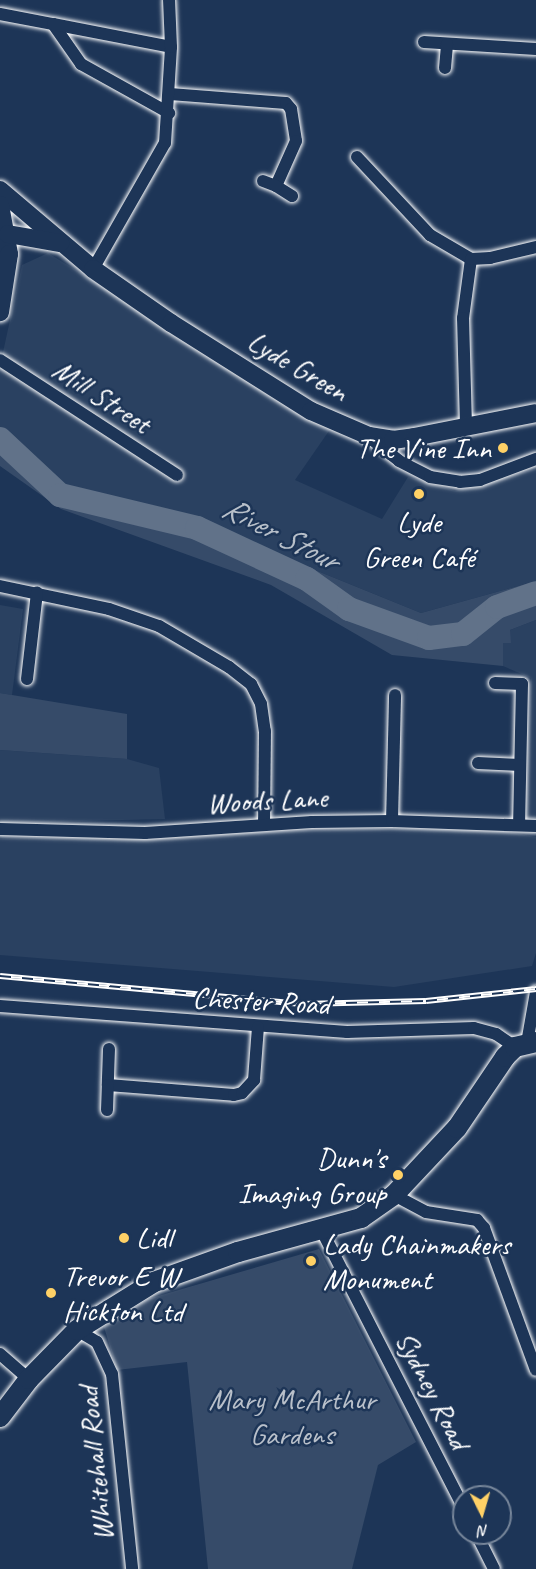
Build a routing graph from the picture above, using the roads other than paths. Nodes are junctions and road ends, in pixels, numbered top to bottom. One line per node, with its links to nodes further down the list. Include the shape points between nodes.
1 (169, 0): 6 (street)
2 (0, 14): 3 (street)
3 (53, 24): 6 (street); 10 (street, via 81,64)
4 (424, 42): 5 (street)
5 (447, 44): 7 (street); 8 (street)
6 (171, 47): 9 (street)
7 (536, 49)
8 (446, 68)
9 (170, 94): 10 (street); 13 (street, via 286,103 291,109 296,141)
10 (169, 113): 21 (street, via 160,155)
11 (357, 157): 20 (street, via 430,235)
12 (263, 181): 13 (street)
13 (276, 186): 15 (street)
14 (0, 190): 18 (street, Lyde Green)
15 (292, 196)
16 (0, 205): 17 (street)
17 (8, 234): 18 (street, Lyde Green); 22 (street, via 8,284)
18 (62, 244): 21 (street, Lyde Green)
19 (536, 247): 20 (street)
20 (471, 259): 25 (street, via 464,318)
21 (93, 269): 26 (street, Lyde Green, via 311,411)
22 (0, 310)
23 (0, 360): 28 (street, Mill Street)
24 (536, 413): 25 (street, Lyde Green)
25 (466, 428): 26 (street, Lyde Green, via 393,440)
26 (369, 436): 27 (street, via 399,461 420,472 460,482 480,480)
27 (536, 459)
28 (177, 475)
29 (0, 586): 30 (street)
30 (37, 593): 31 (street); 37 (street, via 109,609 159,626 251,684 261,704 265,731)
31 (27, 679)
32 (495, 684): 35 (street, via 522,684)
33 (395, 695): 36 (street)
34 (478, 763): 35 (street)
35 (520, 765): 38 (street)
36 (392, 821): 37 (street, Woods Lane); 38 (street, Woods Lane)
37 (264, 825): 40 (street, Woods Lane, via 145,833)
38 (519, 825): 39 (street, Woods Lane)
39 (536, 826)
40 (0, 830)
41 (536, 992): 44 (street)
42 (0, 1006): 43 (street, Chester Road)
43 (258, 1027): 44 (street, Chester Road, via 347,1032 474,1028); 46 (street, via 257,1071 250,1087 242,1093)
44 (526, 1044): 48 (main road, via 457,1128)
45 (109, 1049): 46 (street)
46 (108, 1085): 47 (street)
47 (107, 1110)
48 (394, 1195): 49 (main road, via 361,1218); 52 (street, via 426,1212 477,1220 484,1228)
49 (322, 1231): 50 (main road, via 181,1270 95,1315); 55 (street, Sydney Road)
50 (77, 1330): 53 (main road); 57 (street, Whitehall Road, via 97,1342 112,1374)
51 (0, 1354): 53 (street)
52 (536, 1370)
53 (29, 1379): 54 (main road)
54 (0, 1417)
55 (452, 1486)
56 (482, 1545): 58 (street)
57 (132, 1569)
58 (494, 1569)

